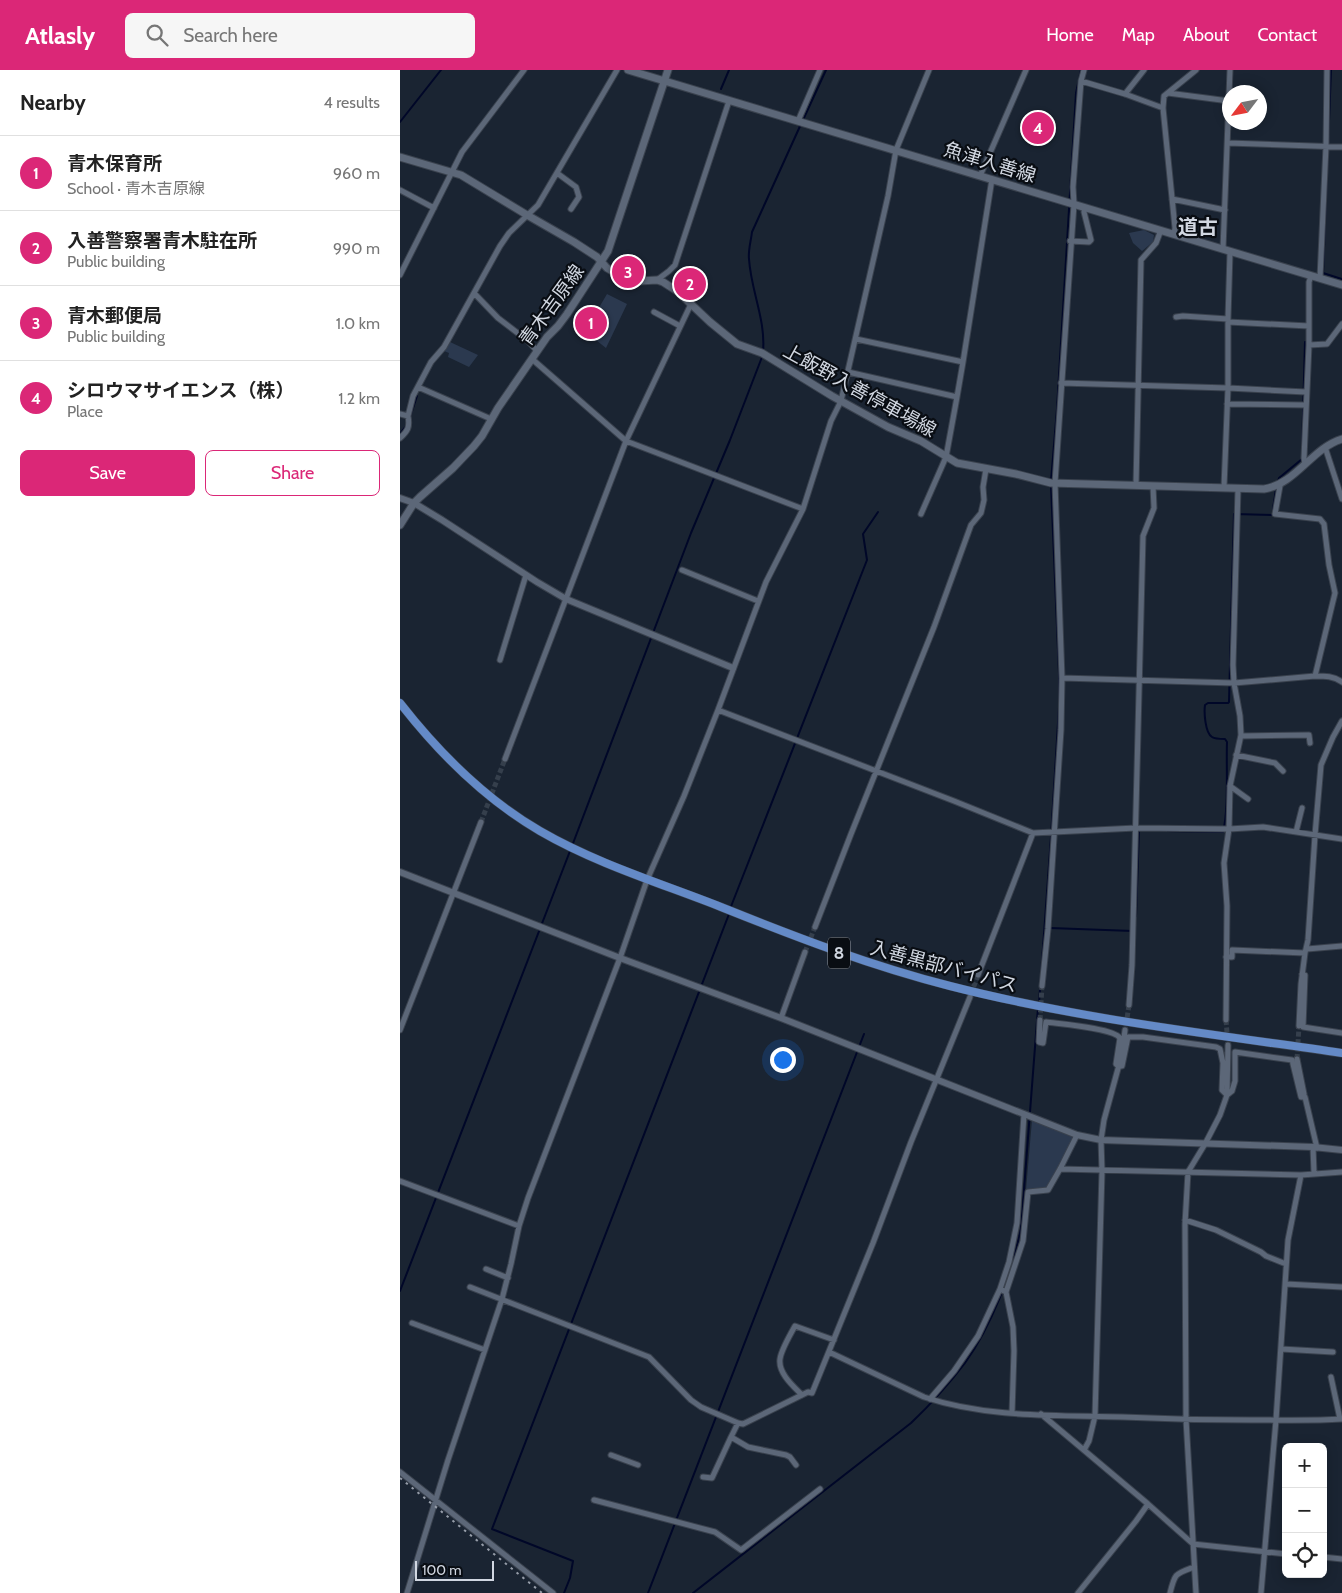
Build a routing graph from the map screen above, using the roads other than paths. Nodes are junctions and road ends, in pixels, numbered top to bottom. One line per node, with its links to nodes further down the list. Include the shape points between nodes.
1 (524, 70): 28 (street, via 462,152)
2 (616, 70): 29 (street)
3 (628, 70): 14 (main road, 魚津入善線)
4 (668, 70): 14 (main road, 青木吉原線)
5 (820, 70): 21 (street)
6 (929, 70): 26 (street)
7 (1026, 70): 30 (street)
8 (1084, 70): 13 (street)
9 (1144, 70): 17 (street)
10 (1196, 70): 16 (street)
11 (1230, 70): 15 (street)
12 (1327, 70): 24 (street)
13 (1081, 81): 17 (street); 34 (street)
14 (664, 82): 19 (main road, 魚津入善線); 44 (main road, 青木吉原線)
15 (1230, 85)
16 (1168, 93): 18 (street); 20 (street, via 1164,96)
17 (1125, 94): 20 (street)
18 (1222, 100)
19 (729, 101): 21 (main road, 魚津入善線); 48 (street, via 675,265)
20 (1163, 108): 33 (street)
21 (798, 121): 26 (main road, 魚津入善線)
22 (1228, 130): 23 (street)
23 (1228, 143): 24 (street); 38 (street)
24 (1326, 146): 25 (street); 47 (street)
25 (1342, 147)
26 (896, 150): 30 (main road, 魚津入善線); 58 (street)
27 (400, 157): 28 (main road, 上飯野入善停車場線)
28 (452, 172): 35 (street); 39 (main road, 上飯野入善停車場線)
29 (557, 173): 37 (street, via 576,187 579,197); 39 (street, via 538,205)
30 (980, 176): 31 (main road, 魚津入善線)
31 (992, 180): 34 (main road, 魚津入善線); 62 (street)
32 (400, 190): 35 (street)
33 (1172, 199): 38 (street); 41 (street)
34 (1074, 204): 36 (main road, 魚津入善線); 42 (street)
35 (434, 208): 45 (street)
36 (1085, 208): 40 (main road, 魚津入善線); 42 (street, via 1091,240)
37 (571, 209)
38 (1225, 210): 43 (street)
39 (527, 216): 44 (main road, 上飯野入善停車場線); 50 (street, via 500,246)
40 (1161, 230): 41 (main road, 魚津入善線); 65 (street, via 1156,243 1142,260)
41 (1174, 234): 43 (main road, 魚津入善線)
42 (1070, 241): 64 (street)
43 (1226, 250): 46 (main road, 魚津入善線); 54 (street)
44 (602, 262): 48 (main road, 上飯野入善停車場線, via 622,277 639,281); 60 (main road, 青木吉原線)
45 (400, 275)
46 (1311, 276): 47 (main road, 魚津入善線); 57 (street)
47 (1320, 278): 49 (main road, 魚津入善線)
48 (657, 280): 51 (main road, 上飯野入善停車場線, via 671,286)
49 (1342, 285)
50 (474, 293): 60 (street); 66 (street)
51 (691, 304): 56 (street); 70 (main road, 上飯野入善停車場線, via 737,344 762,353)
52 (654, 312): 56 (street)
53 (1176, 318): 54 (street)
54 (1228, 320): 57 (street); 67 (street)
55 (1342, 324): 59 (street, via 1328,344)
56 (680, 326): 78 (street)
57 (1309, 326): 59 (street)
58 (856, 339): 62 (street); 63 (street)
59 (1308, 345): 68 (street)
60 (537, 351): 61 (main road, 青木吉原線)
61 (532, 359): 75 (main road, 青木吉原線); 78 (street)
62 (963, 362): 69 (street)
63 (848, 372): 69 (street); 70 (street)
64 (1062, 383): 65 (street); 83 (street)
65 (1138, 386): 67 (street); 85 (street)
66 (418, 387): 74 (street); 75 (street)
67 (1228, 388): 68 (street); 71 (street)
68 (1306, 392): 72 (street)
69 (957, 397): 80 (street)
70 (841, 401): 80 (main road, 上飯野入善停車場線, via 888,428 921,441); 92 (street, via 831,421)
71 (1227, 404): 72 (street); 87 (street)
72 (1305, 405): 81 (street)
73 (400, 414): 74 (street)
74 (408, 416): 76 (street, via 408,431)
75 (491, 419): 91 (main road, 青木吉原線, via 474,446)
76 (400, 438)
77 (1342, 439): 79 (main road, 上飯野入善停車場線)
78 (626, 441): 92 (street); 97 (street)
79 (1325, 447): 81 (main road, 上飯野入善停車場線); 90 (street)
80 (946, 458): 82 (main road, 上飯野入善停車場線); 93 (street)
81 (1305, 464): 84 (main road, 上飯野入善停車場線)
82 (986, 469): 83 (main road, 上飯野入善停車場線); 113 (street, via 981,513 972,525)
83 (1055, 483): 85 (main road, 上飯野入善停車場線); 102 (street)
84 (1279, 484): 88 (main road, 上飯野入善停車場線, via 1264,489); 101 (street, via 1275,514 1313,517 1324,524 1335,593)
85 (1136, 485): 86 (main road, 上飯野入善停車場線)
86 (1153, 486): 87 (main road, 上飯野入善停車場線); 103 (street, via 1154,508 1143,536)
87 (1224, 487): 88 (main road, 上飯野入善停車場線)
88 (1238, 489): 105 (street)
89 (400, 498): 91 (street)
90 (1342, 499)
91 (414, 503): 94 (main road, 青木吉原線); 96 (street)
92 (803, 509): 98 (street)
93 (922, 514)
94 (400, 525)
95 (682, 570): 98 (street)
96 (526, 575): 97 (street); 99 (street)
97 (566, 599): 100 (street); 112 (street)
98 (758, 601): 100 (street)
99 (500, 660)
100 (734, 668): 107 (street)
101 (1315, 676): 104 (street, via 1337,678); 105 (street)
102 (1062, 678): 103 (street); 121 (street)
103 (1140, 680): 105 (street); 119 (street)
104 (1342, 682)
105 (1234, 683): 109 (street)
106 (400, 702): 127 (highway, 入善黒部バイパス / 8, via 463,774 512,813 569,846)
107 (718, 710): 113 (street); 127 (street)
108 (1342, 721): 124 (street, via 1322,765)
109 (1240, 736): 110 (street, via 1309,736); 111 (street)
110 (1310, 743)
111 (1236, 755): 114 (street, via 1275,764); 115 (street)
112 (505, 759)
113 (876, 770): 123 (street); 129 (street)
114 (1283, 770)
115 (1230, 786): 116 (street); 120 (street)
116 (1248, 800)
117 (1302, 808): 122 (street)
118 (481, 822): 128 (street)
119 (1136, 828): 120 (street); 121 (street); 139 (street)
120 (1229, 829): 122 (street, via 1263,827); 133 (street, via 1224,863)
121 (1055, 832): 123 (street); 137 (street)
122 (1296, 832): 124 (street)
123 (1033, 833): 136 (street)
124 (1315, 835): 125 (street); 131 (street)
125 (1342, 839)
126 (400, 872): 128 (street)
127 (647, 880): 134 (street); 148 (highway, 入善黒部バイパス / 8, via 860,960 948,986 1056,1011)
128 (453, 892): 134 (street); 144 (street)
129 (815, 926)
130 (1342, 946): 131 (street)
131 (1306, 951): 133 (street, via 1232,950 1232,957); 135 (street)
132 (805, 952): 140 (street)
133 (1226, 957): 142 (street)
134 (620, 958): 140 (street); 168 (street)
135 (1302, 974): 143 (street); 146 (street, via 1305,974 1303,1027)
136 (978, 975)
137 (1042, 986)
138 (970, 997): 151 (street)
139 (1129, 1005)
140 (780, 1018): 151 (street)
141 (1040, 1020): 150 (street, via 1039,1042 1043,1043 1046,1022 1118,1035)
142 (1226, 1020)
143 (1299, 1026)
144 (400, 1030)
145 (1125, 1030): 150 (street)
146 (1342, 1033)
147 (1228, 1045): 152 (street)
148 (1342, 1053)
149 (1297, 1059): 153 (street)
150 (1118, 1066): 152 (street, via 1122,1066 1128,1037 1216,1047 1220,1049 1223,1063 1222,1090); 156 (street)
151 (935, 1080): 154 (street); 179 (street)
152 (1226, 1095): 153 (street, via 1232,1091 1235,1081 1235,1052 1292,1060); 157 (street)
153 (1305, 1097): 158 (street)
154 (1024, 1114): 155 (street); 175 (street, via 1017,1223)
155 (1077, 1134): 156 (street); 160 (street)
156 (1101, 1140): 157 (street); 161 (street)
157 (1205, 1144): 158 (street); 162 (street)
158 (1315, 1148): 159 (street); 164 (street)
159 (1342, 1150)
160 (1060, 1169): 161 (street); 176 (street, via 1048,1190 1028,1192 1023,1241)
161 (1102, 1171): 162 (street); 189 (street)
162 (1188, 1172): 165 (street); 167 (street)
163 (1342, 1172): 164 (street)
164 (1314, 1173): 165 (street)
165 (1300, 1175): 169 (street)
166 (400, 1181): 168 (street)
167 (1186, 1220): 169 (street, via 1216,1230); 190 (street)
168 (519, 1226): 171 (street)
169 (1286, 1264): 172 (street)
170 (486, 1269): 171 (street)
171 (508, 1278): 177 (street)
172 (1286, 1284): 174 (street); 180 (street)
173 (470, 1287): 177 (street)
174 (1342, 1287)
175 (1000, 1289): 176 (street); 186 (street, via 978,1336)
176 (1006, 1292): 187 (street, via 1013,1327)
177 (502, 1299): 181 (street); 193 (street, via 649,1357 691,1400)
178 (412, 1323): 181 (street)
179 (834, 1340): 182 (street); 185 (street, via 795,1326 780,1358 788,1381)
180 (1281, 1349): 183 (street); 192 (street)
181 (485, 1350): 202 (street)
182 (829, 1352): 185 (street, via 812,1393); 186 (street)
183 (1333, 1352)
184 (1331, 1377): 191 (street)
185 (802, 1395): 193 (street, via 743,1424)
186 (930, 1399): 187 (street, via 977,1410)
187 (1012, 1413): 188 (street)
188 (1042, 1414): 189 (street); 195 (street)
189 (1095, 1416): 190 (street); 195 (street)
190 (1186, 1419): 192 (street); 205 (street)
191 (1341, 1419): 192 (street)
192 (1276, 1420): 206 (street)
193 (738, 1423): 194 (street)
194 (731, 1438): 198 (street, via 748,1447 786,1455); 200 (street, via 712,1478)
195 (1084, 1450): 204 (street)
196 (611, 1455): 197 (street)
197 (638, 1465)
198 (796, 1465)
199 (400, 1472): 202 (street)
200 (703, 1477)
201 (820, 1489): 203 (street, via 741,1550 715,1532)
202 (435, 1500): 211 (street); 212 (street)
203 (594, 1500)
204 (1148, 1504): 205 (street); 213 (street)
205 (1193, 1544): 206 (street); 210 (street)
206 (1265, 1552): 207 (street); 216 (street)
207 (1282, 1554)
208 (1327, 1557): 209 (street)
209 (1342, 1559)
210 (1194, 1567): 214 (street, via 1178,1573); 215 (street)
211 (407, 1593)
212 (552, 1593)
213 (1078, 1593)
214 (1170, 1593)
215 (1196, 1593)
216 (1261, 1593)

